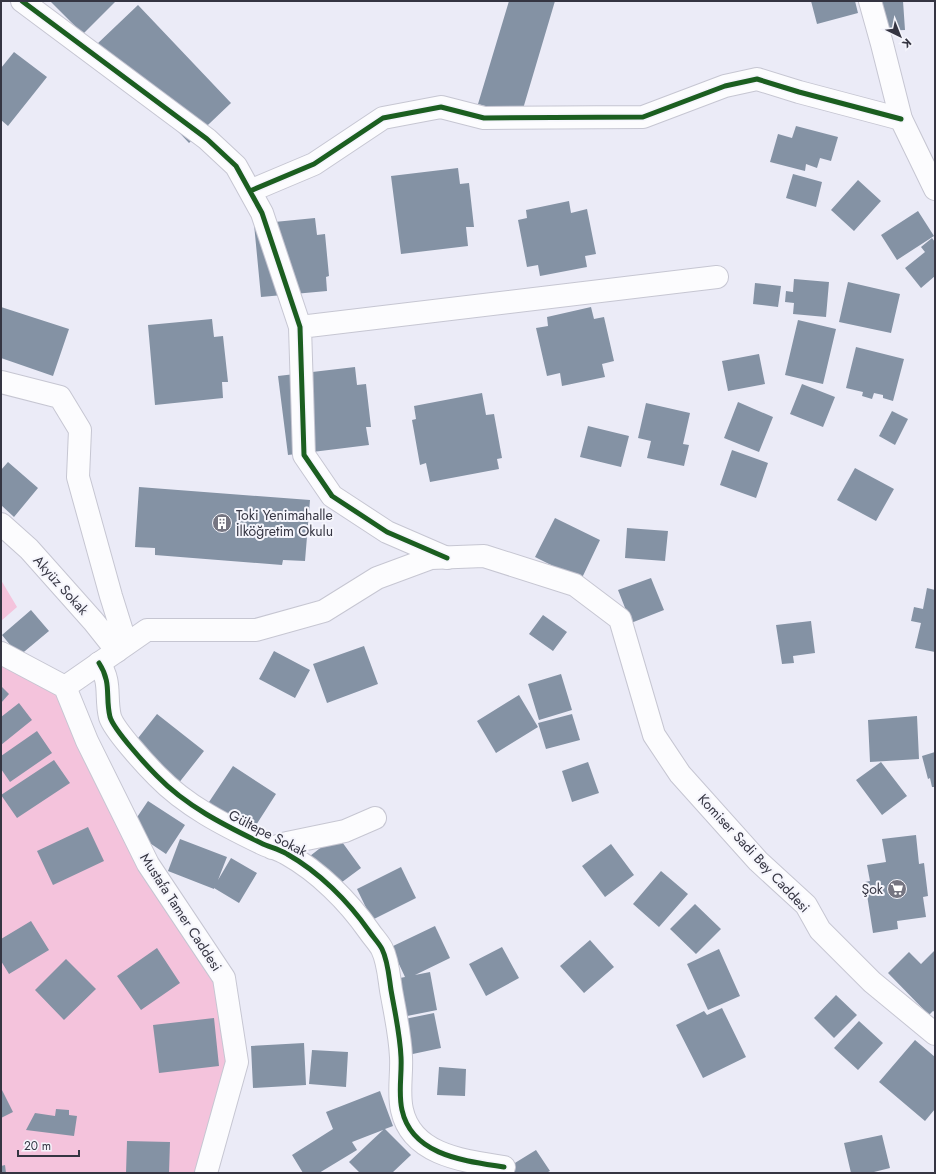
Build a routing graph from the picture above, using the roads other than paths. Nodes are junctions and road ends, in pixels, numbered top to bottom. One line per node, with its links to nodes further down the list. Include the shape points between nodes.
1 (22, 1): 5 (street, via 207,139 236,166)
2 (870, 1): 3 (street)
3 (901, 119): 4 (street); 5 (street, via 757,79 725,86 643,117 484,118 441,107 383,118 314,164)
4 (935, 189)
5 (250, 191): 7 (street, via 262,213)
6 (717, 276): 7 (street)
7 (300, 327): 10 (street, via 304,455 332,496 387,532)
8 (1, 382): 11 (street, via 60,397 80,430 78,477 111,596)
9 (1, 524): 11 (street, Akyüz Sokak, via 29,549)
10 (447, 558): 11 (street, Komiser Sadi Bey Caddesi, via 431,558 377,578 324,611 256,630 147,630); 17 (street, Komiser Sadi Bey Caddesi, via 484,556 575,585 620,619 654,735 680,774 758,861 806,905 820,930 872,982)
11 (122, 647): 13 (street, Komiser Sadi Bey Caddesi)
12 (1, 653): 14 (street)
13 (99, 663): 14 (street, Komiser Sadi Bey Caddesi); 16 (street, Gültepe Sokak, via 106,673 111,720 157,776 196,808)
14 (65, 687): 19 (street, Mustafa Tamer Caddesi, via 87,741 148,864 224,978 238,1062)
15 (375, 818): 16 (street, via 345,831)
16 (272, 848): 18 (street, Gültepe Sokak, via 307,866 326,883 363,922 382,949 396,1010 401,1057 402,1112 410,1130 417,1139 435,1150 456,1158)
17 (935, 1034)
18 (504, 1167)
19 (206, 1173)

